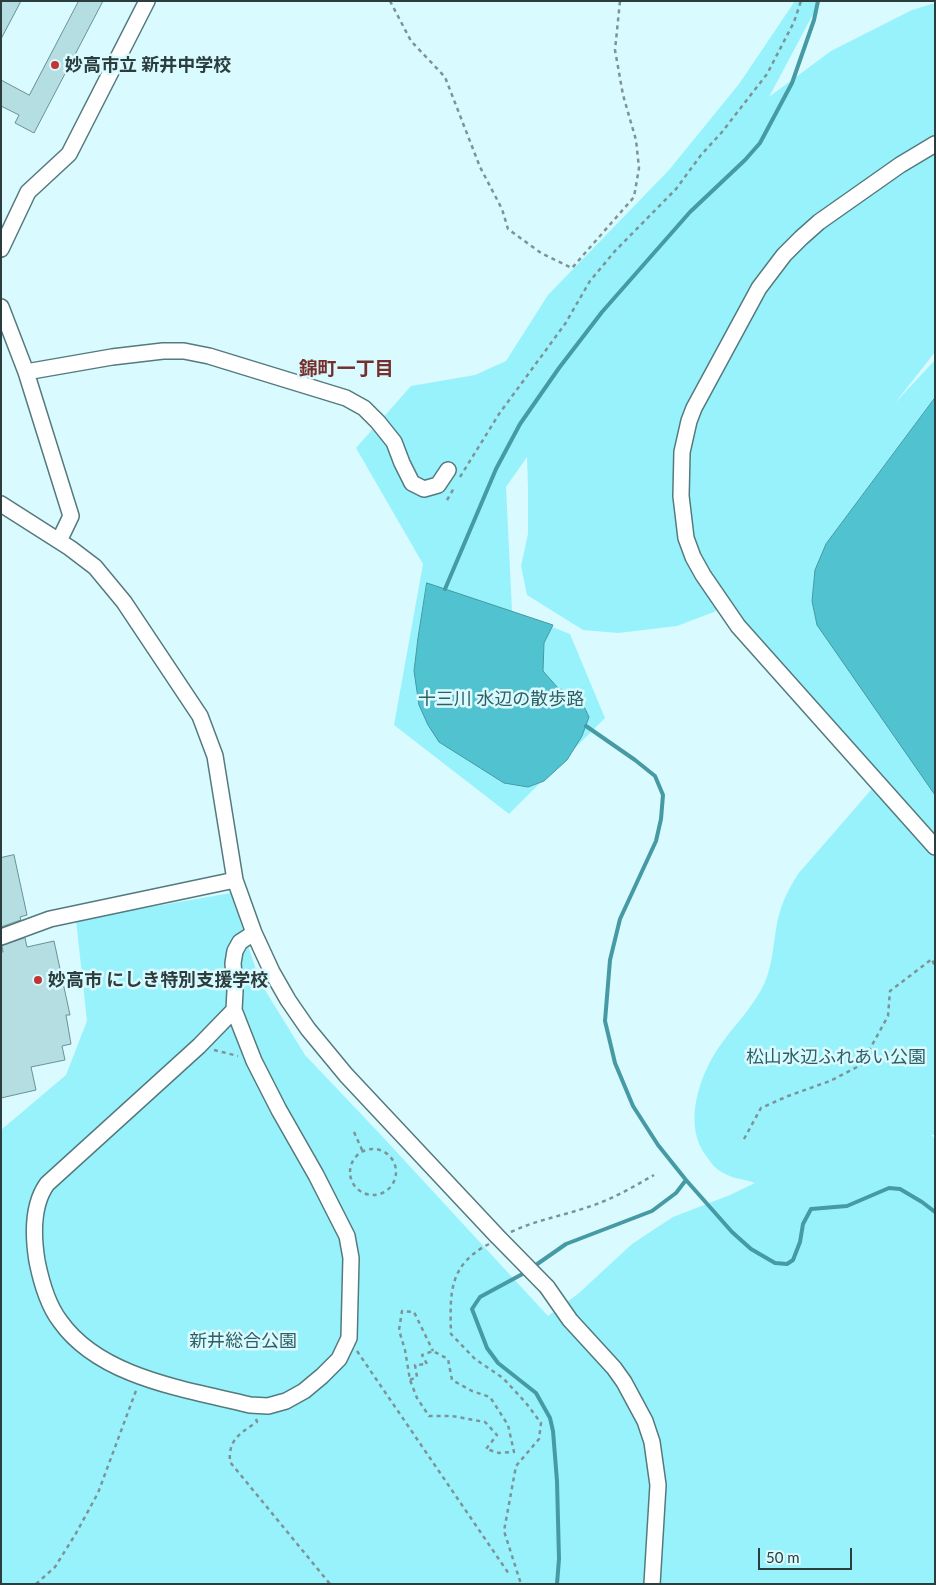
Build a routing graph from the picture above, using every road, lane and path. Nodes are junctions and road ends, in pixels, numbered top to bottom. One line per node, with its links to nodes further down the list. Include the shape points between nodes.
1 (147, 1): 6 (street, via 69,154 28,192)
2 (390, 1): 3 (path, via 411,41 445,77 508,229 541,253 572,268 634,198 639,168 636,140 615,50)
3 (620, 1)
4 (801, 1): 10 (path, via 794,22 767,74 676,189 590,281 565,324 499,414)
5 (935, 144): 13 (street, via 819,222 769,274 694,408 682,452 681,496 686,538 707,581 733,620)
6 (1, 249)
7 (1, 307): 8 (street)
8 (26, 372): 9 (street, via 163,351 209,356 346,398 364,408 394,442 412,482 424,489 438,485); 12 (street, via 71,516)
9 (448, 470)
10 (447, 500)
11 (1, 504): 12 (street)
12 (59, 541): 14 (street, via 95,567 118,595 200,716 215,756)
13 (935, 847)
14 (235, 880): 15 (street); 16 (street, via 50,919)
15 (254, 933): 18 (street, via 240,942 235,950); 25 (street, via 288,1000 324,1049)
16 (1, 937)
17 (935, 967): 22 (path, via 932,959 890,991 888,1016 861,1065 761,1108)
18 (234, 1010): 19 (street); 20 (street)
19 (199, 1046): 20 (path); 28 (street, via 47,1184 37,1204 34,1239 39,1271 60,1321 84,1347)
20 (254, 1061): 30 (street, via 347,1236 351,1258 349,1338 339,1359 304,1391 286,1401 268,1406)
21 (354, 1132): 23 (path)
22 (744, 1139)
23 (363, 1152): 23 (path, via 358,1154 351,1168 353,1183 364,1194 386,1192 397,1172 392,1158 380,1150)
24 (654, 1175): 25 (path, via 590,1207 528,1224)
25 (500, 1237): 34 (path, via 475,1251 453,1281 450,1300 452,1334 475,1359 503,1378 541,1422 539,1439 516,1466 504,1531); 35 (street, bridge, via 547,1287 570,1320 614,1368 645,1421 652,1442 658,1485)
26 (355, 1347): 31 (path)
27 (434, 1351): 29 (path, via 422,1356 427,1364 415,1366 417,1377); 29 (path, via 414,1312 402,1311 399,1330); 29 (path, via 448,1359 452,1380 472,1392 490,1397 508,1425 514,1452 499,1454 486,1449 496,1435 485,1422 429,1416)
28 (141, 1377): 30 (street); 32 (path, via 98,1494 55,1567)
29 (410, 1380)
30 (250, 1405): 33 (path, via 257,1422 232,1444 230,1462)
31 (508, 1574)
32 (36, 1584)
33 (330, 1584)
34 (521, 1584)
35 (652, 1584)

